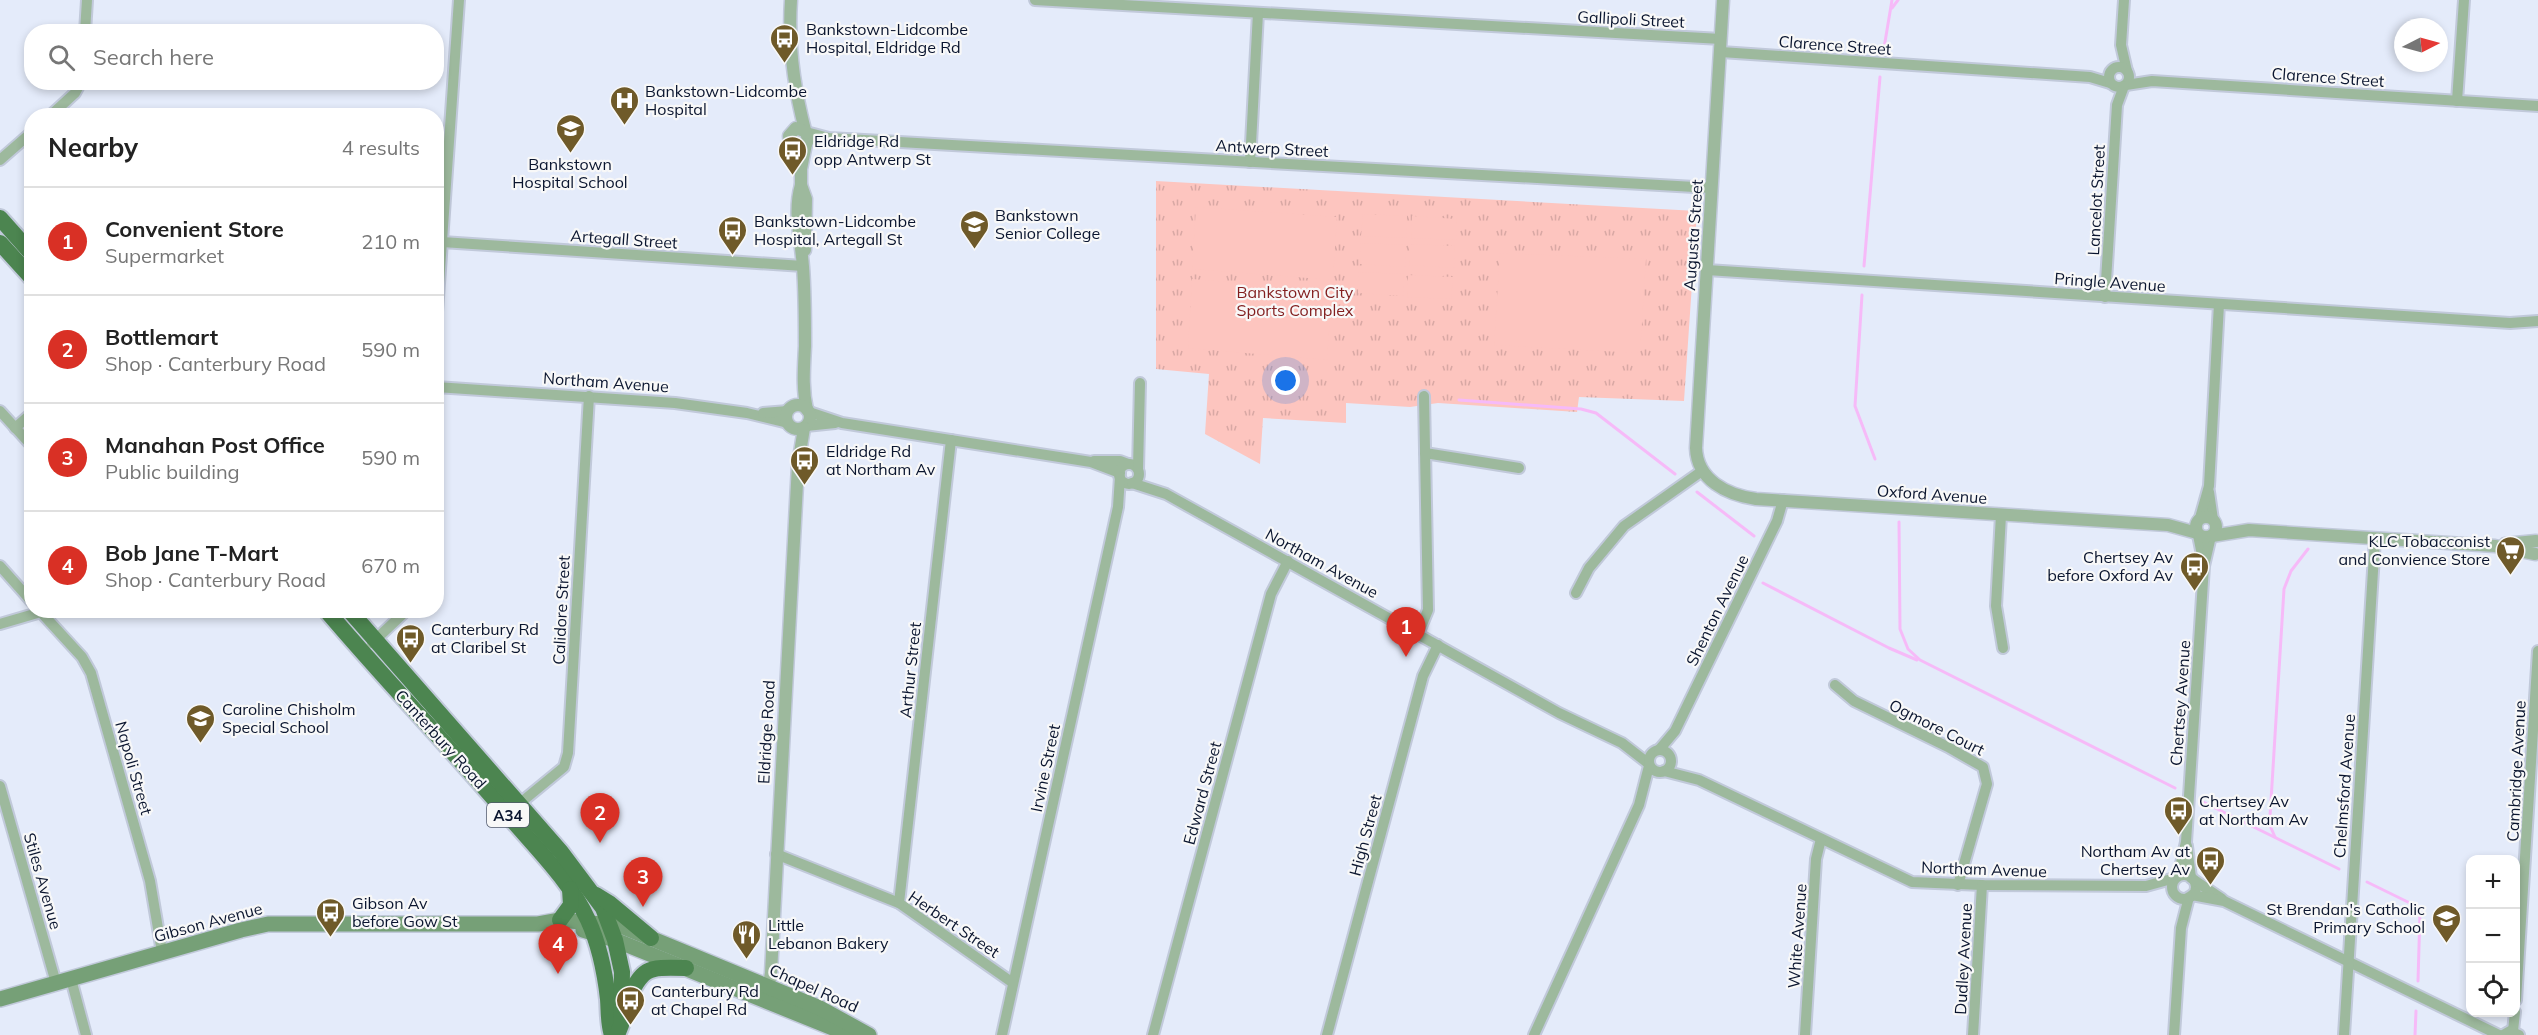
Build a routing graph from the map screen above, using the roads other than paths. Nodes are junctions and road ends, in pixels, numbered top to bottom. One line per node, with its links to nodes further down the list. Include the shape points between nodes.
1 (87, 0): 10 (street)
2 (459, 0): 32 (street)
3 (782, 0): 11 (street, Eldridge Road)
4 (791, 0): 11 (street, Eldridge Road)
5 (1035, 0): 9 (street, Gallipoli Street)
6 (1723, 0): 12 (street, Augusta Street)
7 (2124, 0): 13 (street)
8 (2463, 0): 22 (street)
9 (1258, 13): 12 (street, Gallipoli Street); 29 (street)
10 (86, 24)
11 (789, 27): 26 (street, Eldridge Road)
12 (1721, 39): 14 (street, Augusta Street)
13 (2121, 45): 15 (street); 16 (street)
14 (1721, 52): 17 (street, Clarence Street); 31 (street, Augusta Street)
15 (2112, 70): 16 (street, via 2120,67); 17 (street, Clarence Street); 19 (street)
16 (2127, 72): 18 (street, Clarence Street); 20 (street)
17 (2090, 77): 19 (street, Clarence Street)
18 (2152, 81): 20 (street, Clarence Street); 22 (street, Clarence Street)
19 (2111, 84): 20 (street, via 2117,88); 23 (street, Lancelot Street)
20 (2125, 86): 23 (street, Lancelot Street)
21 (77, 90): 25 (street)
22 (2457, 101): 24 (street, Clarence Street)
23 (2117, 105): 40 (street, Lancelot Street)
24 (2538, 106)
25 (59, 108)
26 (803, 136): 29 (street, Antwerp Street); 30 (street, Eldridge Road); 30 (street, Eldridge Road, via 800,148 792,145)
27 (24, 139): 28 (street)
28 (0, 160)
29 (1250, 162): 31 (street, Antwerp Street)
30 (801, 169): 37 (street, Eldridge Road, via 797,199)
31 (1712, 188): 39 (street, Augusta Street)
32 (444, 214)
33 (0, 218): 36 (highway)
34 (444, 242): 37 (street, Artegall Street)
35 (0, 243): 38 (highway)
36 (24, 245)
37 (803, 266): 45 (street, Eldridge Road)
38 (24, 269)
39 (1707, 270): 40 (street, Pringle Avenue); 62 (street, Augusta Street, via 1696,448)
40 (2105, 297): 41 (street, Pringle Avenue)
41 (2219, 304): 43 (street, Pringle Avenue); 65 (street)
42 (2538, 321): 43 (street, Pringle Avenue)
43 (2510, 323): 44 (street, Pringle Avenue)
44 (2538, 329)
45 (803, 378): 51 (street, Eldridge Road); 53 (street, Eldridge Road)
46 (1140, 383): 60 (street)
47 (444, 388): 48 (street, Northam Avenue)
48 (589, 396): 53 (street, Northam Avenue, via 675,403); 106 (street, Calidore Street, via 568,753 564,767)
49 (1424, 396): 58 (street)
50 (0, 411): 55 (street)
51 (808, 411): 53 (street, via 801,406); 54 (street, Northam Avenue)
52 (24, 420): 55 (street)
53 (795, 421): 54 (street, Northam Avenue); 110 (street, Eldridge Road, via 798,465)
54 (842, 423): 57 (street, Northam Avenue)
55 (15, 428): 56 (street)
56 (24, 438)
57 (951, 440): 59 (street, Northam Avenue); 121 (street, Arthur Street)
58 (1425, 453): 61 (street); 91 (street, via 1428,610)
59 (1091, 462): 60 (street, Northam Avenue, via 1120,461); 63 (street, Northam Avenue)
60 (1134, 468): 63 (street, via 1122,468); 64 (street, via 1137,480); 66 (street, Northam Avenue)
61 (1519, 468)
62 (1702, 471): 67 (street, Oxford Avenue, via 1735,494); 84 (street, via 1624,526 1589,568)
63 (1120, 475): 64 (street, via 1124,482); 68 (street, Irvine Street)
64 (1131, 483): 66 (street, Northam Avenue); 68 (street, Irvine Street)
65 (2209, 486): 70 (street); 71 (street)
66 (1166, 494): 80 (street, Northam Avenue)
67 (1783, 501): 69 (street, Oxford Avenue); 98 (street, Shenton Avenue, via 1778,521)
68 (1118, 507): 133 (street, Irvine Street)
69 (2001, 514): 72 (street, Oxford Avenue); 94 (street, via 1996,606)
70 (2200, 519): 71 (street); 72 (street, Oxford Avenue); 74 (street, via 2195,527)
71 (2214, 521): 73 (street); 75 (street)
72 (2168, 525): 74 (street, Oxford Avenue)
73 (2249, 530): 75 (street); 76 (street)
74 (2198, 534): 75 (street); 82 (street, Chertsey Avenue)
75 (2212, 536): 82 (street, Chertsey Avenue)
76 (2375, 539): 78 (street); 129 (street, Chelmsford Avenue)
77 (2537, 540): 78 (street); 79 (street, via 2533,547)
78 (2494, 546): 79 (street)
79 (2537, 558)
80 (1288, 561): 91 (street, Northam Avenue); 144 (street, Edward Street, via 1271,594)
81 (0, 566): 83 (street)
82 (2204, 566): 109 (street, Chertsey Avenue)
83 (24, 593)
84 (1576, 593)
85 (24, 616): 90 (street)
86 (46, 618): 128 (street, Napoli Street, via 82,657 91,673 150,881)
87 (333, 618): 96 (highway, Canterbury Road / A34)
88 (356, 618): 92 (highway, Canterbury Road / A34)
89 (399, 618): 92 (street)
90 (0, 624)
91 (1418, 634): 93 (street, Northam Avenue)
92 (375, 641): 96 (street); 106 (highway, Canterbury Road / A34)
93 (1438, 645): 99 (street, Northam Avenue, via 1559,713); 145 (street, High Street, via 1423,676)
94 (2003, 648)
95 (2538, 651): 130 (street, Cambridge Avenue)
96 (362, 653): 116 (highway, Canterbury Road / A34, via 459,758)
97 (1835, 686): 113 (street, Ogmore Court, via 1854,701 1983,767 1987,784)
98 (1675, 731): 100 (street, Shenton Avenue); 101 (street, Shenton Avenue)
99 (1622, 743): 100 (street, Northam Avenue); 102 (street, Northam Avenue)
100 (1658, 750): 101 (street); 102 (street, via 1649,757)
101 (1671, 758): 103 (street); 104 (street, Northam Avenue)
102 (1649, 765): 103 (street, via 1656,772); 107 (street)
103 (1663, 772): 104 (street, Northam Avenue); 107 (street)
104 (1699, 780): 108 (street, Northam Avenue)
105 (0, 786): 132 (street, Stiles Avenue)
106 (519, 804): 117 (highway, Canterbury Road / A34)
107 (1639, 805): 146 (street)
108 (1821, 838): 113 (street, Northam Avenue, via 1912,882); 147 (street, White Avenue, via 1816,859)
109 (2186, 842): 111 (street, Chertsey Avenue); 112 (street, Chertsey Avenue)
110 (776, 854): 121 (street, Herbert Street); 134 (street, Eldridge Road)
111 (2177, 877): 112 (street, via 2186,875); 115 (street, Northam Avenue); 118 (street, via 2172,886)
112 (2192, 879): 119 (street, via 2195,889); 120 (street)
113 (1958, 885): 114 (street, Northam Avenue)
114 (1982, 885): 115 (street, Northam Avenue); 148 (street, Dudley Avenue)
115 (2146, 886): 118 (street, Northam Avenue)
116 (570, 889): 122 (highway, via 571,905); 124 (highway, Canterbury Road / A34)
117 (593, 894): 126 (highway, Canterbury Road / A34); 127 (highway)
118 (2174, 894): 119 (street, via 2182,898); 125 (street)
119 (2191, 896): 120 (street); 125 (street)
120 (2224, 901): 129 (street)
121 (899, 903): 133 (street, Herbert Street)
122 (560, 920): 123 (main road, Gibson Avenue); 124 (main road, Gibson Avenue)
123 (538, 924): 124 (main road, Gibson Avenue); 128 (main road, Gibson Avenue, via 275,924)
124 (590, 927): 126 (main road, Gibson Avenue); 140 (highway, Canterbury Road / A34, via 606,982 609,1026)
125 (2181, 928): 149 (street)
126 (612, 932): 127 (main road, Chapel Road, via 621,926); 131 (main road, Chapel Road); 136 (highway, Canterbury Road / A34, via 622,972)
127 (651, 938): 134 (main road, Chapel Road)
128 (162, 952): 132 (main road, Gibson Avenue)
129 (2348, 962): 138 (street); 150 (street, Chelmsford Avenue)
130 (2518, 963)
131 (686, 968): 134 (main road, Chapel Road); 136 (highway, via 648,971 637,980)
132 (64, 981): 135 (main road, Gibson Avenue); 139 (street, Stiles Avenue)
133 (1013, 983): 143 (street, Irvine Street)
134 (767, 994): 141 (main road, Chapel Road); 142 (main road, Chapel Road, via 839,1017)
135 (0, 999)
136 (622, 1010): 140 (highway, Canterbury Road / A34, via 621,1025)
137 (2514, 1017): 138 (street)
138 (2509, 1034)
139 (86, 1035)
140 (614, 1035)
141 (850, 1035)
142 (869, 1035)
143 (1002, 1035)
144 (1153, 1035)
145 (1327, 1035)
146 (1534, 1035)
147 (1805, 1035)
148 (1973, 1035)
149 (2174, 1035)
150 (2344, 1035)

